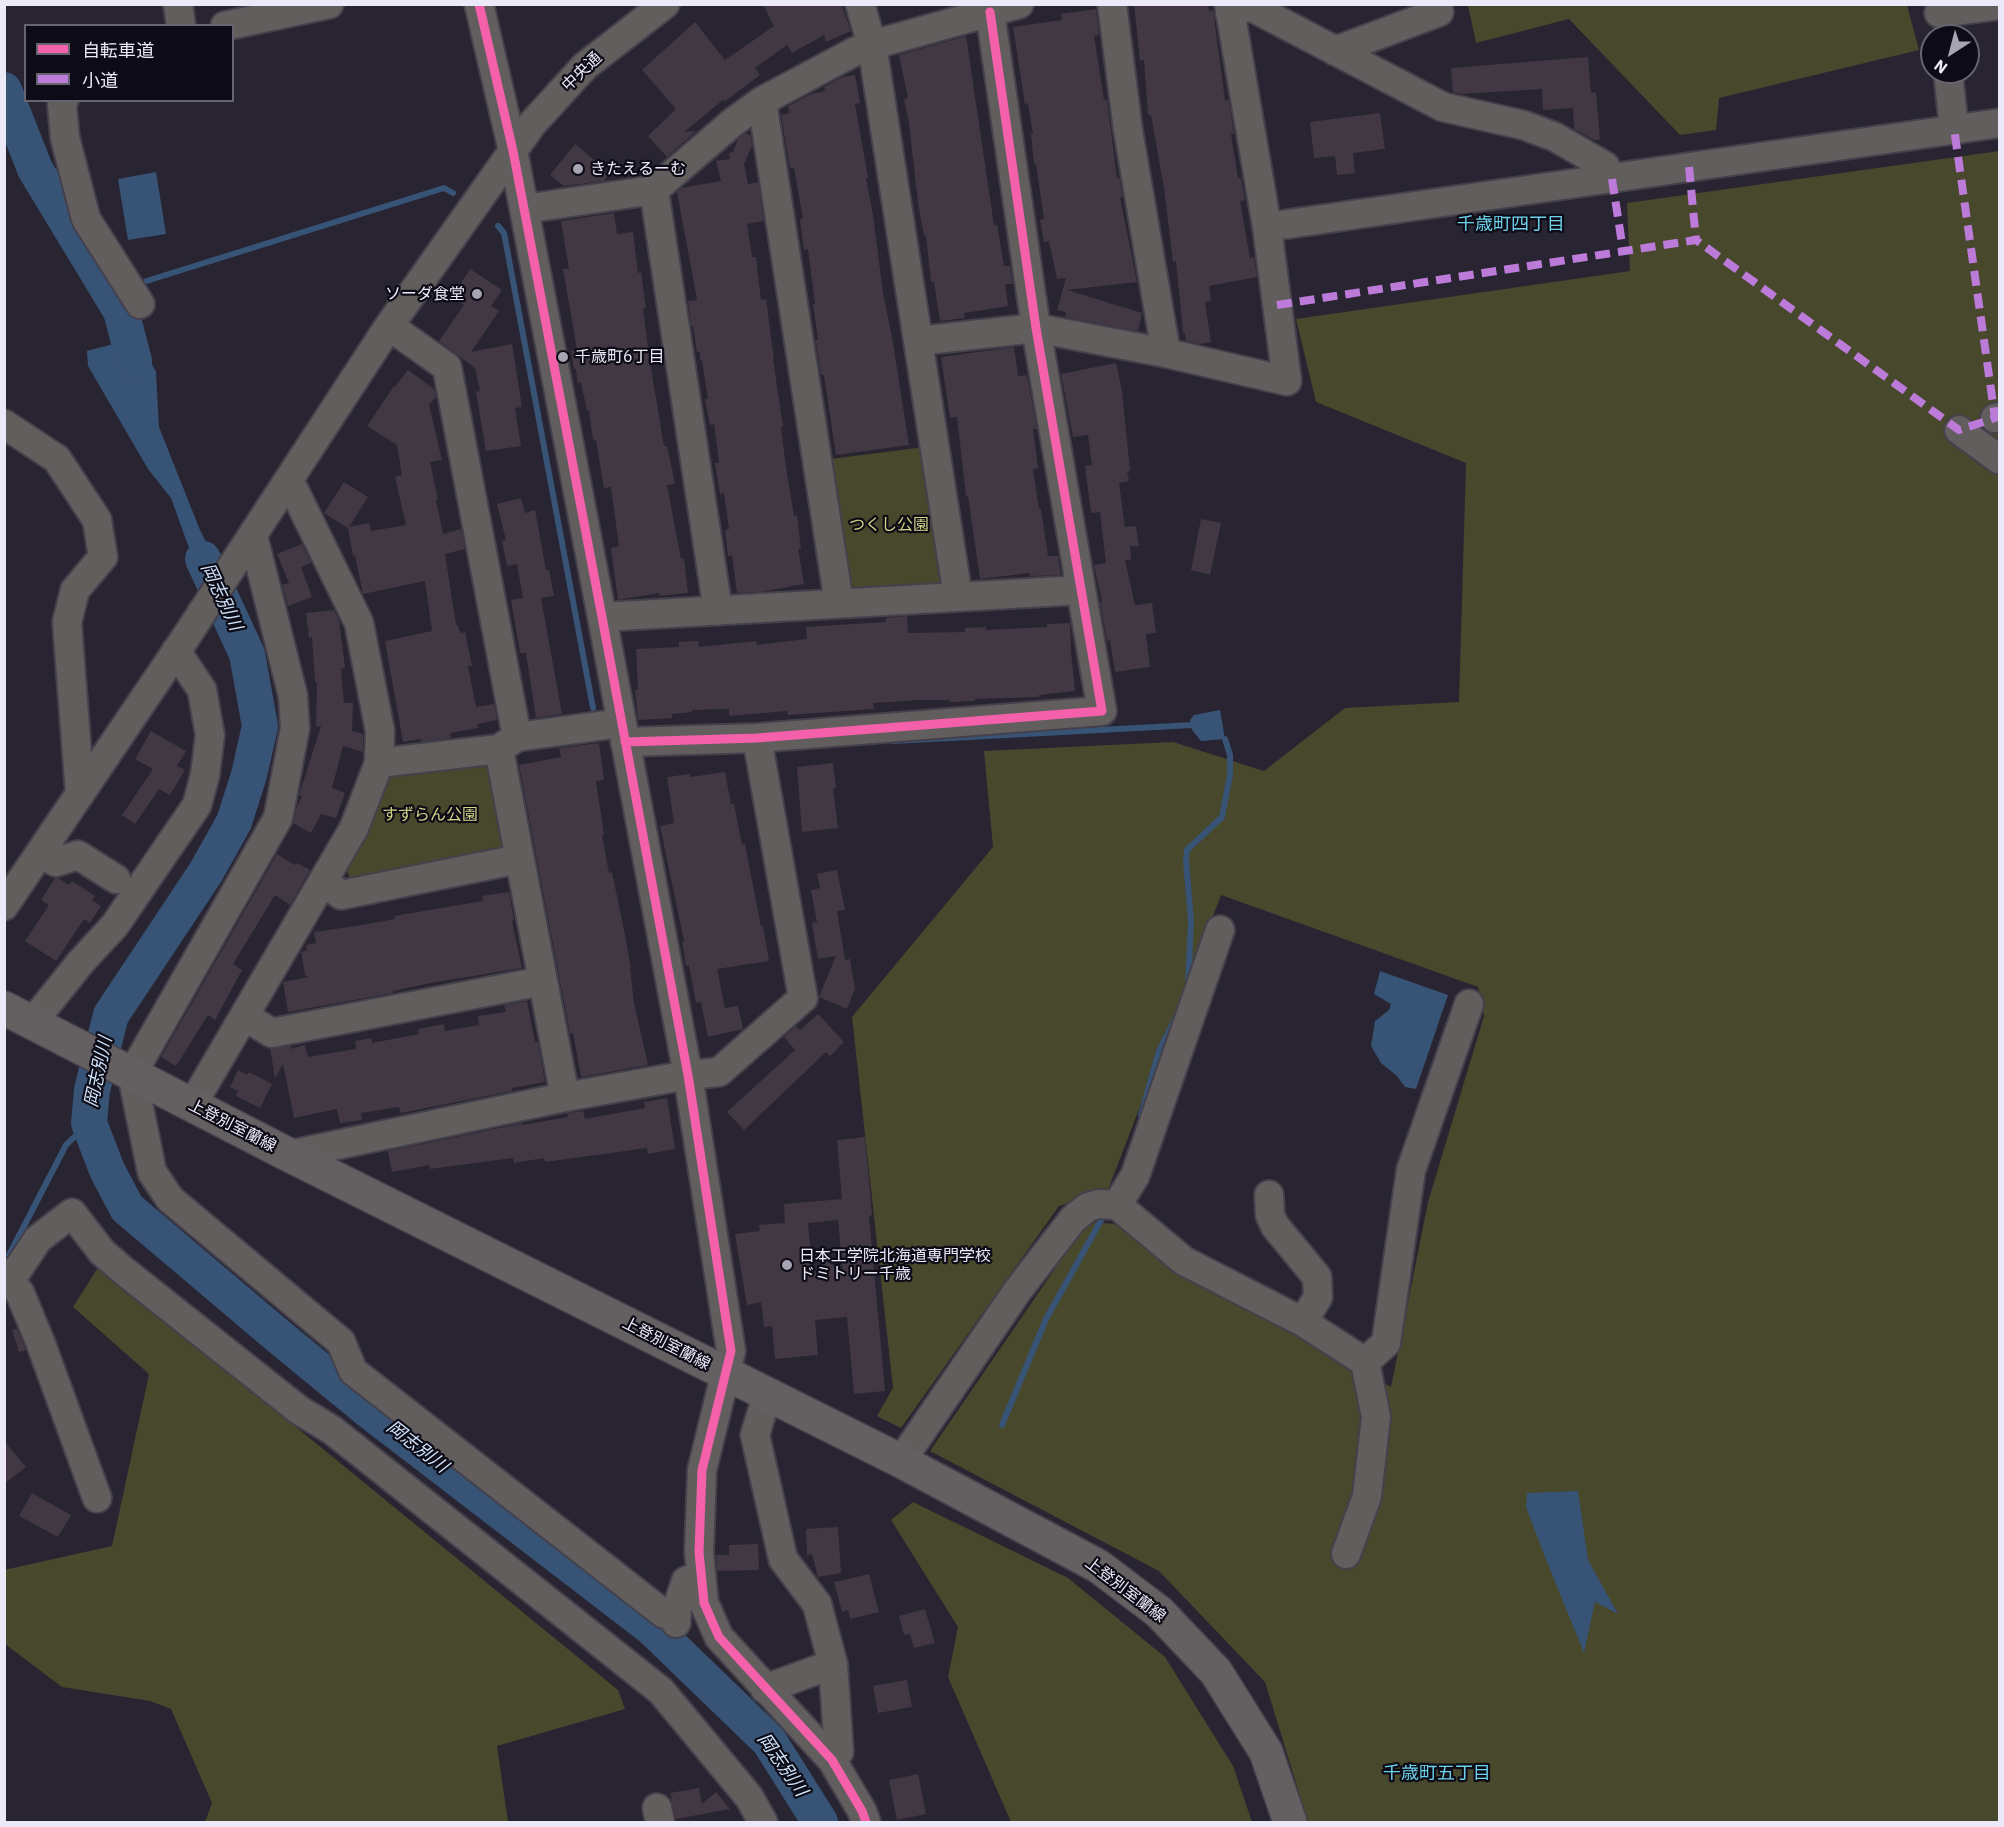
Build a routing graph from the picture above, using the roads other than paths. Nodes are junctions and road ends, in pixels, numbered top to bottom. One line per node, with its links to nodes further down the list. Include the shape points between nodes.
1 (178, 4): 13 (street)
2 (329, 4): 14 (street)
3 (478, 4): 22 (street)
4 (665, 4): 22 (street, 中央通, via 585,66 532,124)
5 (860, 4): 15 (street)
6 (1019, 4): 11 (street)
7 (1112, 4): 31 (street, via 1128,130)
8 (1437, 4): 16 (street, via 1439,12)
9 (2000, 5): 12 (street)
10 (1241, 7): 16 (street); 26 (street)
11 (990, 12): 15 (street); 29 (street)
12 (1940, 18)
13 (181, 24)
14 (234, 24)
15 (872, 45): 18 (street); 30 (street)
16 (1335, 51): 23 (street, via 1443,107 1523,125 1555,137 1605,166)
17 (1949, 84): 21 (street)
18 (762, 101): 24 (street); 39 (street)
19 (63, 102): 27 (street, via 65,138 87,219)
20 (2000, 123): 21 (street)
21 (1954, 128): 23 (street)
22 (513, 152): 25 (street); 28 (street, 中央通)
23 (1612, 179): 26 (street)
24 (654, 190): 25 (street); 40 (street)
25 (524, 209): 41 (street)
26 (1267, 227): 31 (street, via 1287,381)
27 (140, 304)
28 (389, 326): 35 (street, 中央通); 45 (street, via 447,367)
29 (1036, 328): 30 (street); 31 (street); 37 (street)
30 (918, 341): 38 (street)
31 (1166, 354)
32 (4, 424): 47 (street, via 57,459 98,520 102,557 75,590 67,622)
33 (1959, 430): 34 (street)
34 (2000, 460)
35 (289, 480): 36 (street, 中央通); 46 (street, via 359,623 380,731)
36 (246, 546): 42 (street, 中央通); 58 (street, via 293,696 295,728 278,818)
37 (1082, 590): 38 (street); 44 (street, via 1102,711)
38 (958, 597): 39 (street)
39 (839, 603): 40 (street)
40 (718, 611): 41 (street)
41 (602, 617): 43 (street)
42 (181, 644): 47 (street, 中央通); 57 (street, via 202,690 210,735 197,805 115,925)
43 (623, 733): 44 (street); 45 (street); 59 (street)
44 (757, 738): 59 (street, via 803,998 719,1072)
45 (508, 743): 46 (street); 49 (street)
46 (379, 763): 51 (street, via 354,828)
47 (80, 794): 48 (street, 中央通)
48 (40, 853): 50 (street, via 56,862 78,855); 52 (street, 中央通)
49 (519, 859): 51 (street, via 341,895); 54 (street)
50 (116, 879)
51 (323, 881): 56 (street)
52 (4, 906)
53 (1220, 930): 64 (street, via 1135,1176)
54 (543, 981): 56 (street, via 272,1033); 60 (street)
55 (1469, 1004): 67 (street, via 1411,1170 1386,1343)
56 (244, 1016): 61 (street)
57 (29, 1021): 58 (main road, 上登別室蘭線)
58 (127, 1072): 61 (main road, 上登別室蘭線); 73 (street, via 152,1172 170,1199 341,1342 352,1371 670,1619 686,1581)
59 (688, 1075): 60 (street); 68 (street, via 731,1352)
60 (565, 1097): 62 (street)
61 (192, 1106): 62 (main road, 上登別室蘭線)
62 (289, 1155): 68 (main road, 上登別室蘭線)
63 (1269, 1195): 66 (street, via 1275,1226 1317,1277 1318,1297)
64 (1117, 1205): 66 (street, via 1184,1261); 70 (street, via 1100,1203 1073,1219 1012,1299)
65 (7, 1277): 71 (street, via 20,1293 41,1344); 78 (street, via 38,1239 72,1213 102,1252 124,1271 661,1691 749,1797)
66 (1303, 1322): 67 (street)
67 (1365, 1362): 72 (street, via 1376,1418 1367,1496)
68 (726, 1375): 69 (main road, 上登別室蘭線); 73 (street, via 702,1470)
69 (767, 1395): 70 (main road, 上登別室蘭線); 74 (street, via 755,1435 783,1559 817,1604)
70 (901, 1461): 79 (main road, 上登別室蘭線, via 1098,1566 1159,1612 1216,1672 1266,1752)
71 (98, 1498)
72 (1346, 1554)
73 (700, 1576): 75 (street, via 704,1603 719,1637)
74 (832, 1664): 75 (street); 76 (street, via 839,1752)
75 (765, 1689): 76 (street)
76 (832, 1760): 77 (street)
77 (857, 1819)
78 (763, 1822)
79 (1290, 1822)

